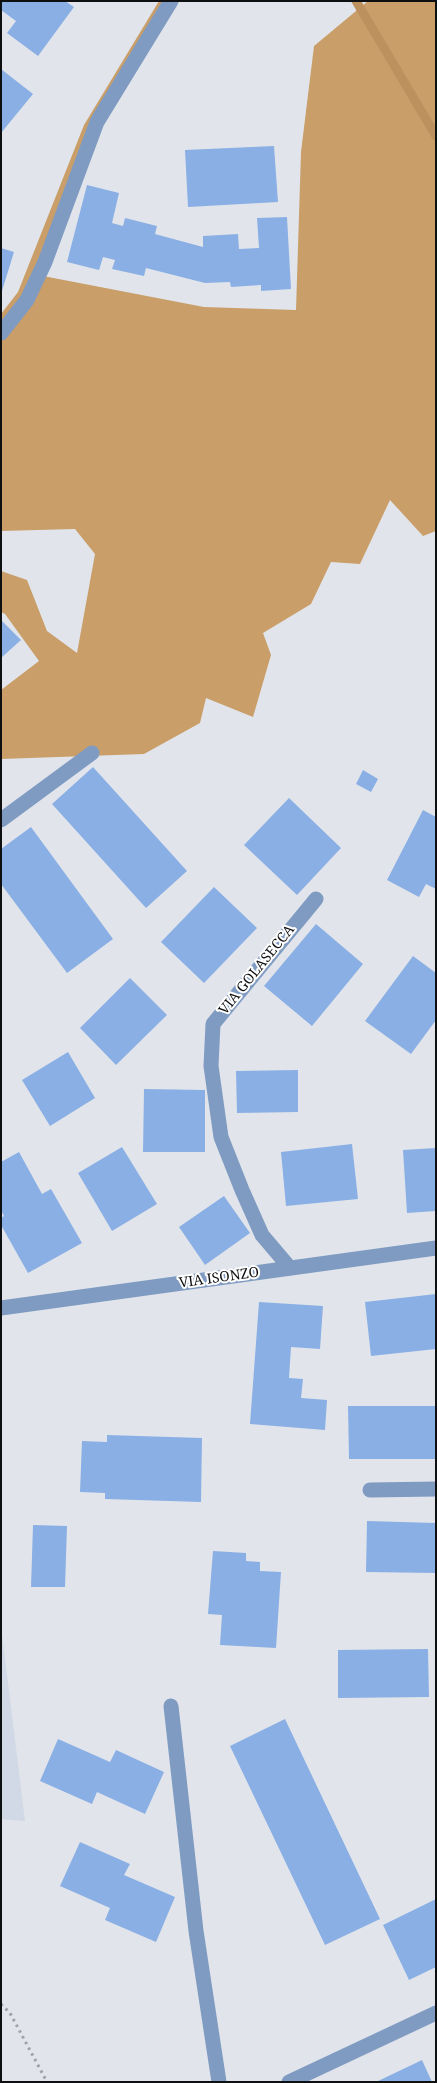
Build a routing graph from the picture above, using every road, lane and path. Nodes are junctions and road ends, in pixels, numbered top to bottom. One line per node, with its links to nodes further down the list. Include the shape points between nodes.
1 (171, 1): 2 (street, via 97,122 27,300)
2 (1, 333)
3 (92, 753): 4 (street)
4 (1, 820)
5 (316, 899): 7 (street, VIA GOLASECCA, via 213,1024 211,1066 221,1137 262,1235)
6 (436, 1248): 7 (street, VIA ISONZO)
7 (290, 1268): 8 (street, VIA ISONZO)
8 (1, 1308)
9 (436, 1489): 10 (street)
10 (370, 1490)
11 (171, 1706): 15 (street, via 196,1931)
12 (1, 2004): 14 (path, via 10,2013)
13 (436, 2013): 16 (street)
14 (47, 2082)
15 (219, 2082)
16 (290, 2082)

